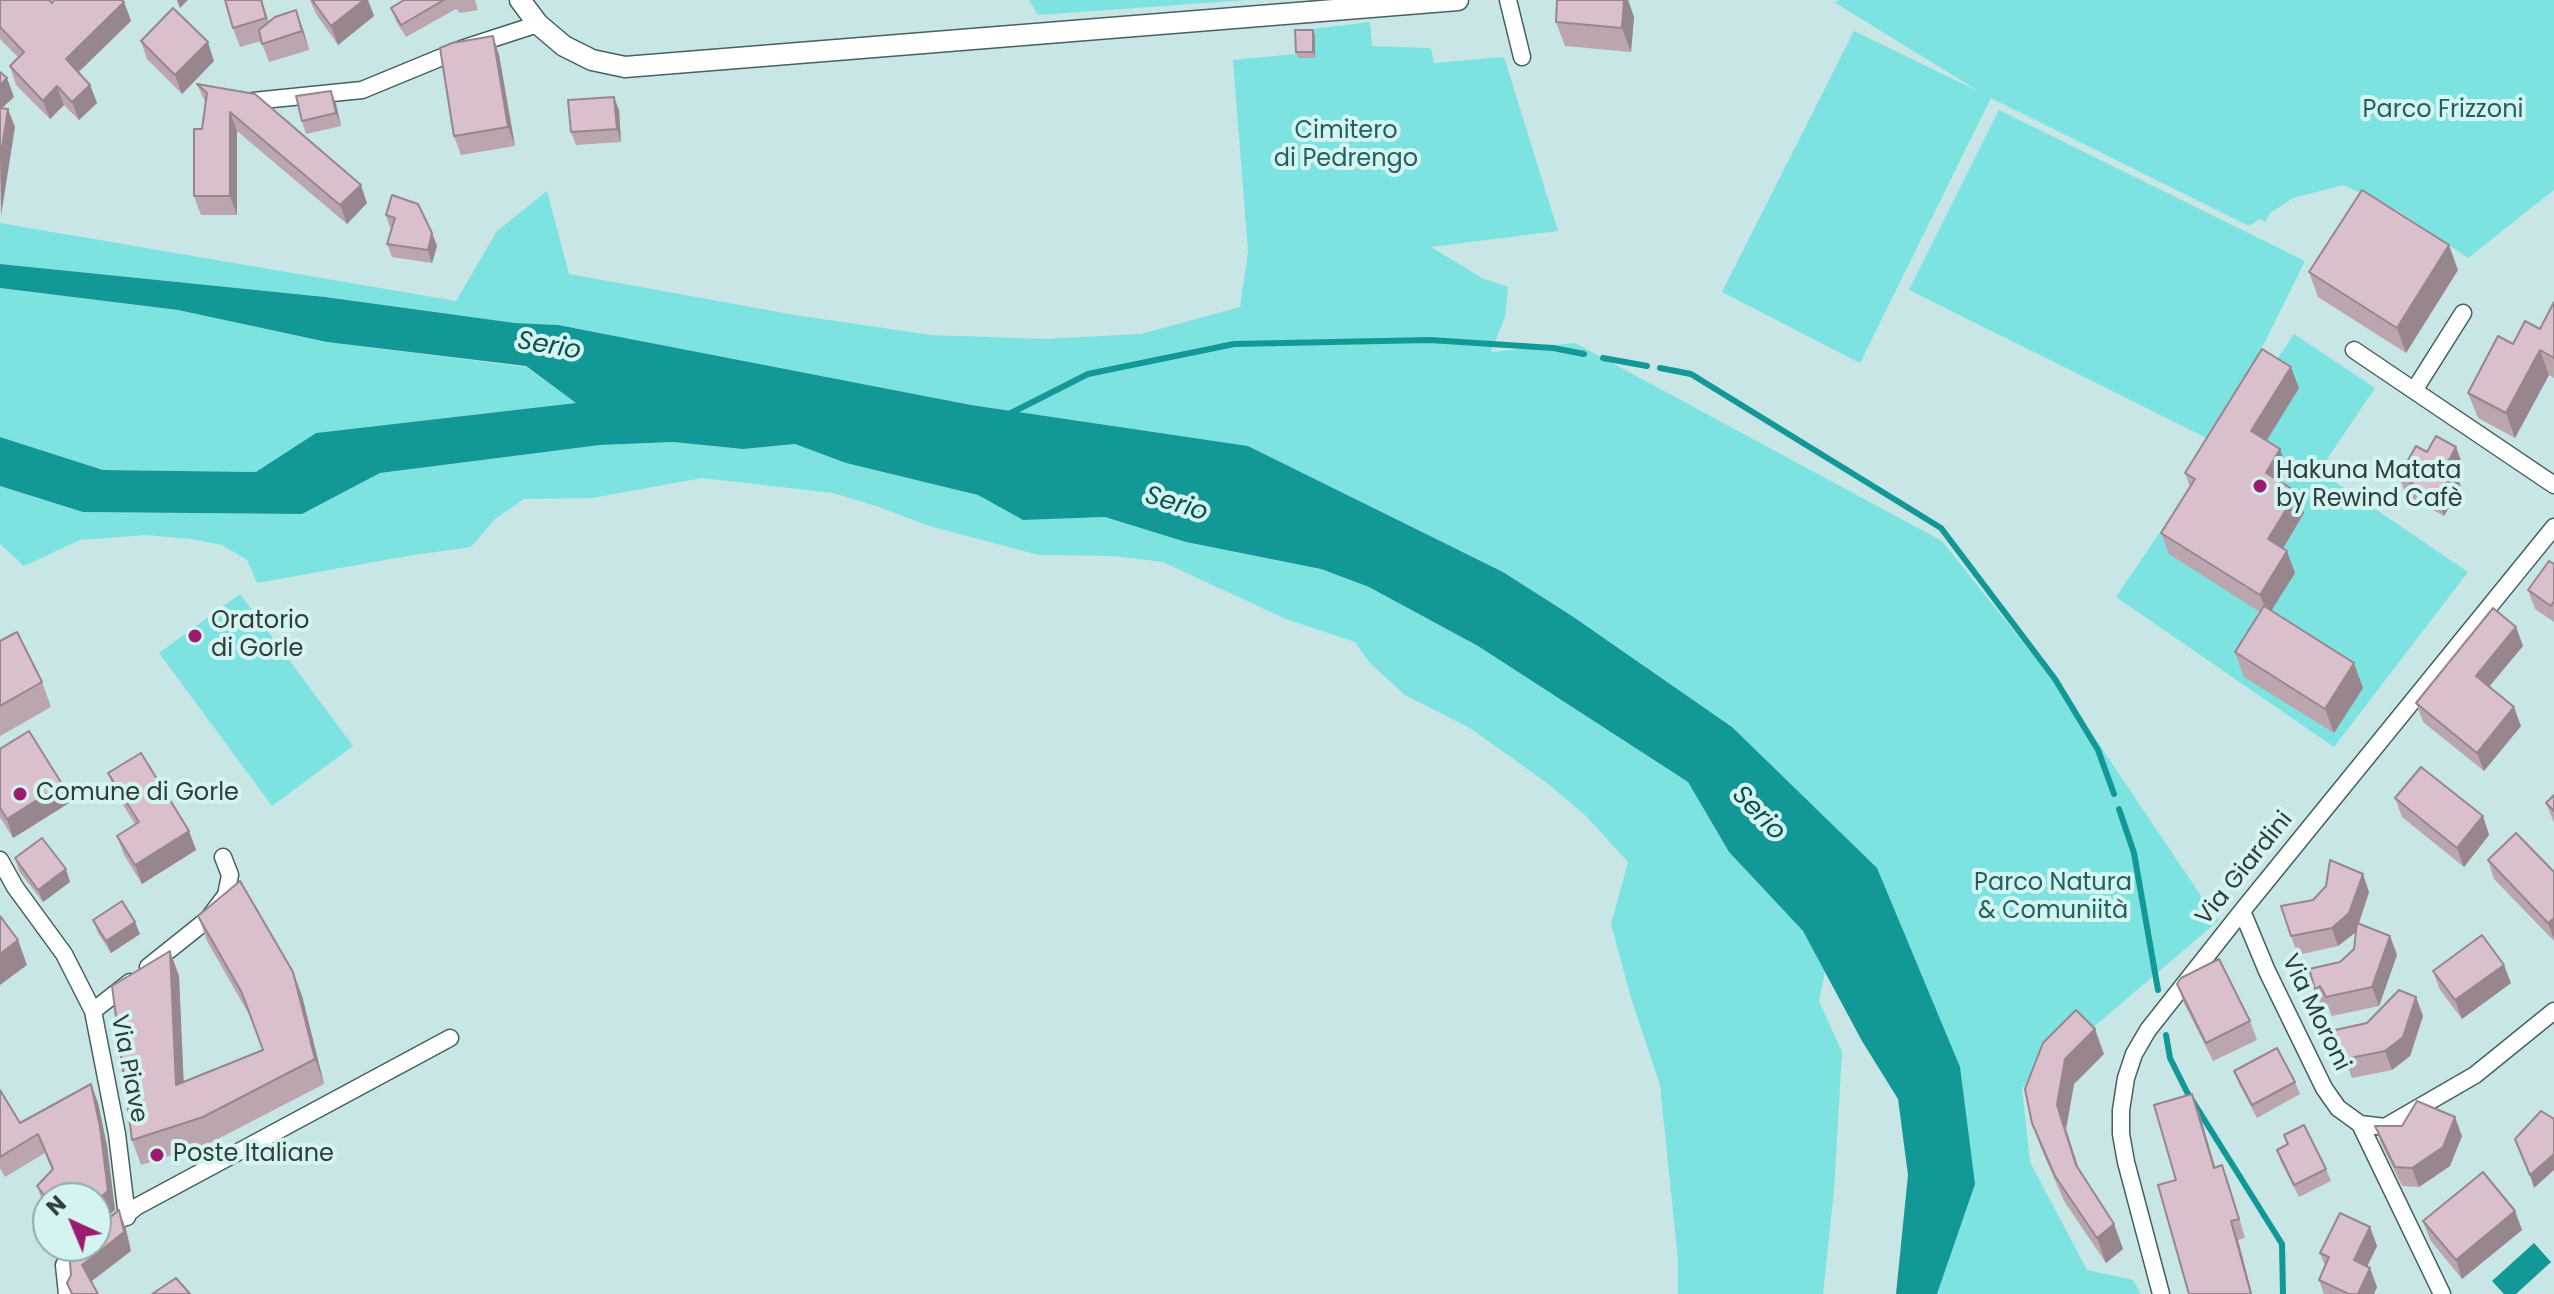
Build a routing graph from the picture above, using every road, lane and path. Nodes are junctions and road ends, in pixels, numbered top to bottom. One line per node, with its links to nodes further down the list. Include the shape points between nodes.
1 (520, 0): 4 (street)
2 (1458, 0): 4 (street, via 625,67 592,60)
3 (1508, 0): 5 (street)
4 (538, 24): 6 (street, via 362,90)
5 (1522, 57)
6 (253, 101)
7 (2463, 313): 9 (street)
8 (2354, 350): 9 (street)
9 (2415, 389): 10 (street)
10 (2554, 485)
11 (2554, 527): 14 (street, Via Giardini)
12 (223, 857): 15 (street, via 230,875 226,895 208,919)
13 (0, 860): 15 (street, Via Piave, via 64,954)
14 (2242, 911): 18 (street, Via Moroni, via 2324,1088 2338,1108); 23 (street, Via Giardini, via 2148,1030 2126,1078 2121,1110 2126,1162)
15 (93, 1011): 19 (street, Via Piave)
16 (2554, 1011): 18 (street, via 2475,1075 2385,1127)
17 (444, 1041): 19 (street, via 136,1207)
18 (2360, 1124): 24 (street)
19 (127, 1217): 20 (street)
20 (112, 1228)
21 (68, 1262): 22 (street)
22 (67, 1294)
23 (2161, 1294)
24 (2442, 1294)

